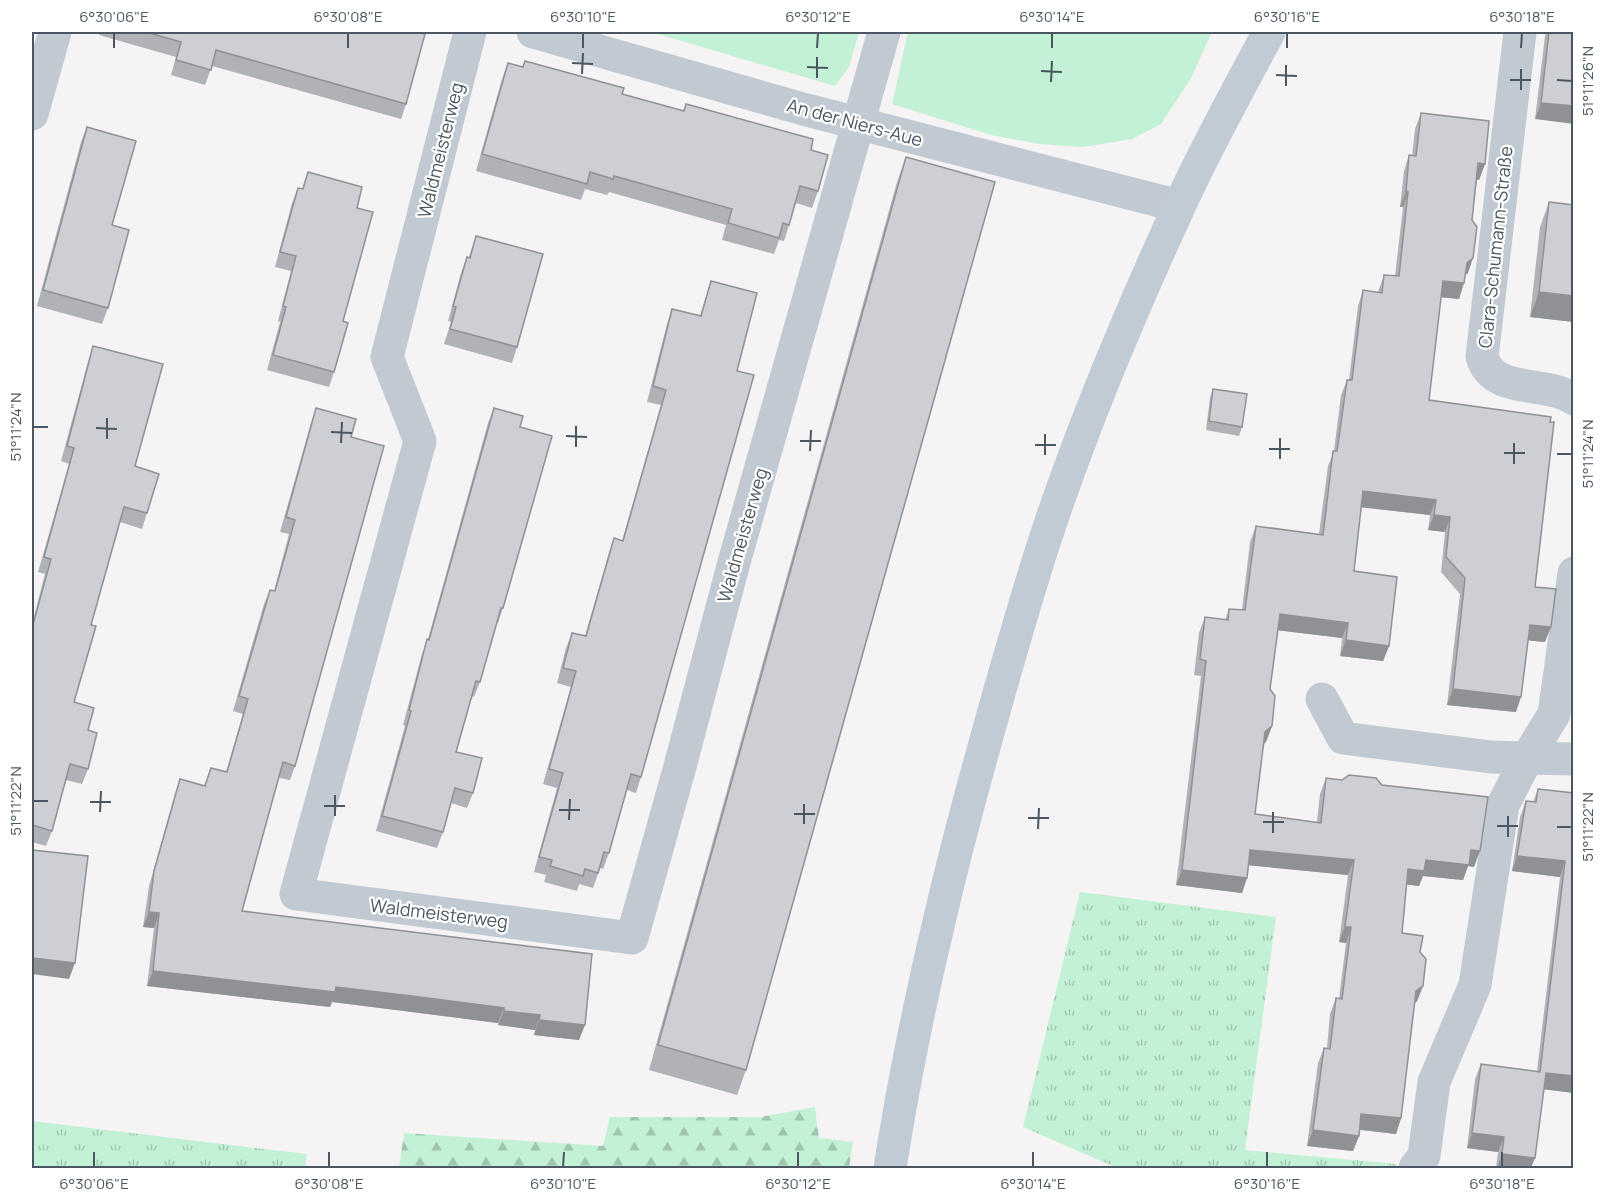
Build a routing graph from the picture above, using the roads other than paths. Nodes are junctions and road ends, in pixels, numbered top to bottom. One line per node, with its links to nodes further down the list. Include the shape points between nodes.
1 (55, 32): 7 (street)
2 (470, 32): 8 (street, Waldmeisterweg, via 387,357 420,441 296,894 632,938)
3 (533, 32): 8 (street, An der Niers-Aue)
4 (884, 32): 8 (street)
5 (1269, 32): 9 (main road)
6 (1520, 32): 10 (street, Clara-Schumann-Straße, via 1482,357 1499,379 1561,392)
7 (32, 114)
8 (858, 123): 9 (street, An der Niers-Aue)
9 (1179, 206): 15 (main road, via 1086,427 1040,555 997,696 925,979)
10 (1574, 399)
11 (1574, 573): 13 (street, via 1554,714)
12 (1322, 699): 13 (street, via 1343,738)
13 (1527, 758): 14 (street); 16 (street, via 1503,805 1475,985 1434,1082 1424,1156)
14 (1574, 759)
15 (890, 1168)
16 (1415, 1168)

